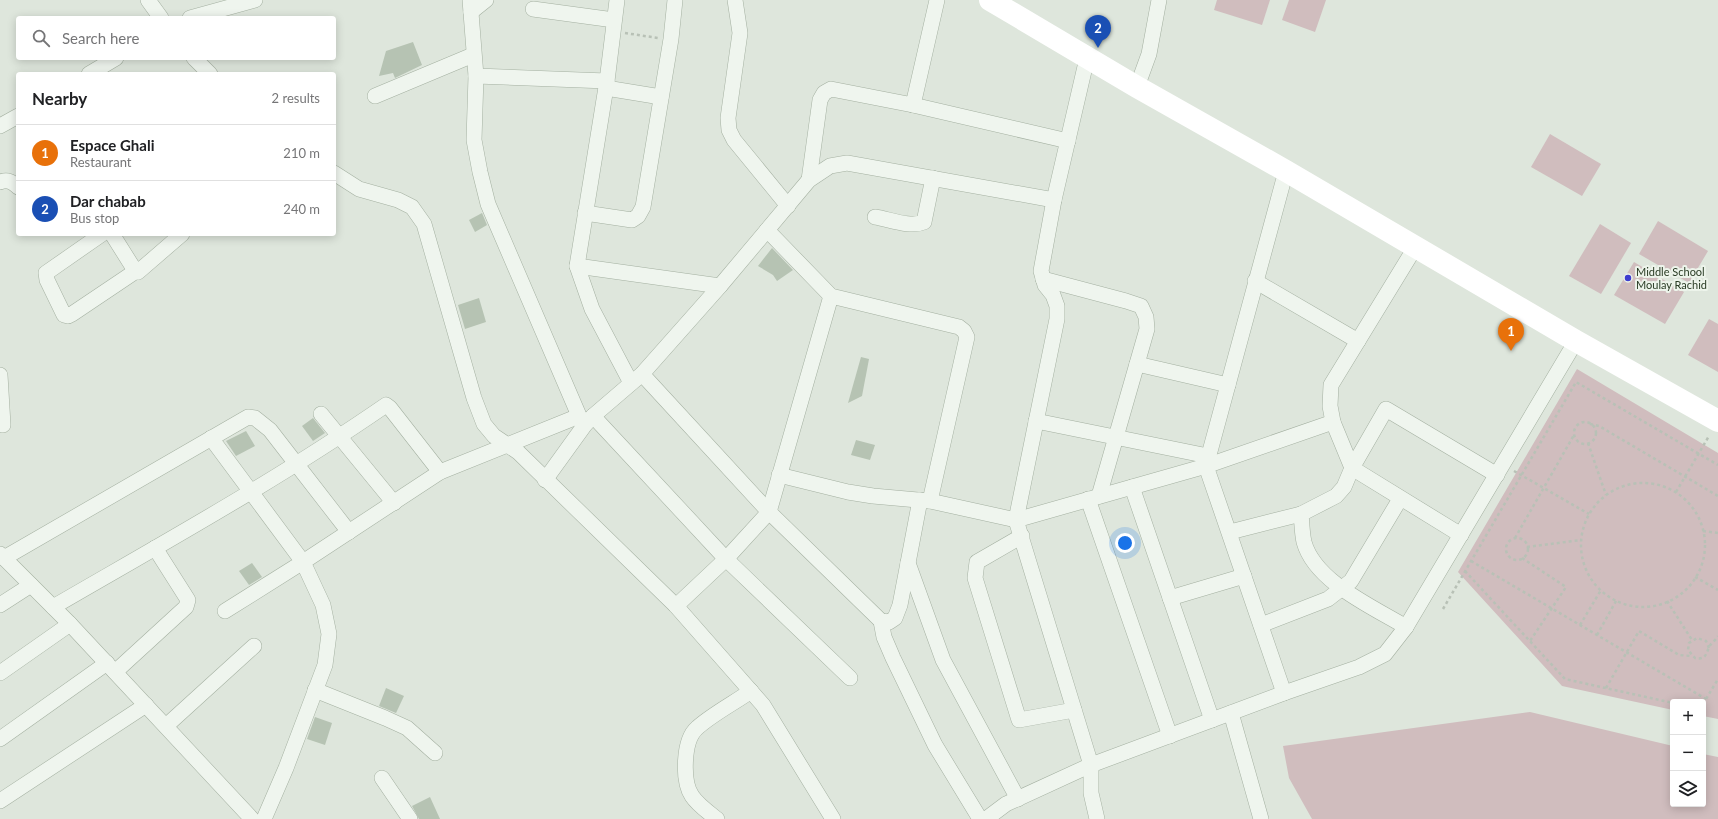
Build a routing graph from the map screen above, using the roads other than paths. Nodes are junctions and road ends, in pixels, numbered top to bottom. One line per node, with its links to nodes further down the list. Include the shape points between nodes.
1 (148, 0): 12 (street)
2 (255, 0): 13 (street)
3 (486, 0): 10 (street)
4 (616, 0): 14 (street)
5 (675, 0): 23 (street)
6 (735, 0): 35 (street, via 740,33 728,118 729,130 734,140)
7 (937, 0): 24 (street)
8 (990, 0): 16 (main road)
9 (1159, 0): 21 (street, via 1149,54)
10 (470, 6): 15 (street)
11 (533, 9): 14 (street)
12 (160, 16)
13 (197, 16)
14 (614, 26): 20 (street)
15 (473, 55): 19 (street); 22 (street)
16 (1087, 58): 21 (main road); 27 (street)
17 (113, 60): 18 (street)
18 (92, 72)
19 (476, 76): 20 (street); 56 (street, via 474,140 488,204)
20 (607, 85): 23 (street); 36 (street)
21 (1137, 87): 28 (main road)
22 (375, 96)
23 (661, 97): 36 (street, via 643,207 638,216 632,220)
24 (913, 105): 27 (street); 31 (street, via 831,89 824,93 820,100)
25 (16, 117): 26 (street)
26 (2, 122)
27 (1068, 141): 34 (street)
28 (1286, 171): 42 (main road); 46 (street)
29 (336, 174): 64 (street, via 359,189 398,200 412,207 424,224 474,398 484,424 494,436)
30 (933, 178): 31 (street, via 847,163 830,166); 34 (street); 37 (street, via 924,222 912,224)
31 (809, 180): 35 (street)
32 (0, 182): 33 (street, via 10,181)
33 (16, 186)
34 (1054, 200): 45 (street, via 1041,271)
35 (788, 206): 38 (street)
36 (585, 213): 43 (street)
37 (875, 217)
38 (767, 230): 47 (street); 48 (street)
39 (99, 236): 44 (street, via 46,273 46,280 64,315 72,314)
40 (113, 236): 44 (street)
41 (180, 236): 44 (street, via 140,271)
42 (1416, 246): 49 (street); 50 (main road)
43 (577, 266): 47 (street); 53 (street, via 592,309)
44 (136, 271)
45 (1043, 279): 51 (street, via 1141,306 1146,317 1147,329); 57 (street, via 1058,306)
46 (1255, 281): 49 (street); 54 (street)
47 (720, 286): 53 (street)
48 (831, 296): 70 (street); 76 (street, via 959,327 967,337)
49 (1358, 341): 59 (street, via 1331,385 1330,406)
50 (1576, 341): 58 (main road); 68 (street)
51 (1137, 364): 54 (street); 62 (street)
52 (0, 375): 60 (street)
53 (637, 378): 56 (street); 78 (street)
54 (1228, 385): 65 (street)
55 (321, 414): 61 (street)
56 (585, 419): 64 (street); 71 (street); 87 (street)
57 (1036, 421): 62 (street); 80 (street)
58 (1718, 421)
59 (1333, 422): 65 (street); 67 (street)
60 (3, 425)
61 (340, 437): 66 (street); 69 (street, via 386,405); 77 (street)
62 (1116, 437): 65 (street); 74 (street)
63 (211, 438): 66 (street, via 248,417 255,418 270,430); 73 (street); 86 (street)
64 (508, 444): 69 (street); 71 (street)
65 (1207, 461): 72 (street); 82 (street)
66 (297, 464): 73 (street); 81 (street)
67 (1352, 468): 68 (street, via 1386,409); 75 (street); 79 (street, via 1344,487 1336,496)
68 (1500, 470): 83 (street)
69 (440, 472): 77 (street)
70 (780, 475): 76 (street, via 848,492); 78 (street)
71 (545, 480): 96 (street)
72 (1132, 487): 74 (street); 93 (street)
73 (251, 492): 85 (street); 88 (street)
74 (1094, 498): 80 (street); 114 (street)
75 (1400, 499): 83 (street); 92 (street, via 1351,581)
76 (925, 501): 80 (street); 89 (street)
77 (394, 503): 81 (street)
78 (769, 512): 87 (street); 98 (street)
79 (1301, 514): 82 (street); 92 (street, via 1304,542 1314,563)
80 (1016, 520): 84 (street)
81 (349, 532): 88 (street)
82 (1230, 532): 90 (street)
83 (1461, 535): 101 (street)
84 (1022, 536): 110 (street); 110 (street, via 977,562 975,578 1019,720)
85 (155, 548): 95 (street); 103 (street, via 188,600 186,607)
86 (2, 556): 91 (street)
87 (726, 559): 96 (street); 105 (street)
88 (303, 562): 97 (street); 106 (street, via 323,605 329,634 325,665)
89 (908, 562): 98 (street, via 895,618 889,622); 119 (street, via 944,660)
90 (1244, 576): 93 (street); 100 (street)
91 (31, 585): 94 (street); 95 (street)
92 (1342, 589): 100 (street, via 1328,599); 101 (street)
93 (1170, 598): 112 (street)
94 (0, 605)
95 (53, 606): 99 (street)
96 (676, 606): 107 (street)
97 (225, 611)
98 (880, 621): 126 (street, via 892,658 935,746)
99 (70, 624): 103 (street); 104 (street)
100 (1261, 625): 108 (street)
101 (1406, 627): 108 (street, via 1385,654 1359,667)
102 (254, 646): 113 (street)
103 (111, 668): 109 (street); 115 (street)
104 (0, 672)
105 (850, 678)
106 (315, 690): 116 (street, via 407,728); 122 (street)
107 (751, 691): 124 (street, via 696,729 686,755 686,782 692,796); 125 (street, via 763,705)
108 (1284, 693): 111 (street)
109 (146, 705): 113 (street); 120 (street)
110 (1074, 710): 117 (street)
111 (1231, 713): 112 (street); 129 (street)
112 (1212, 720): 114 (street)
113 (166, 726): 121 (street)
114 (1170, 736): 117 (street)
115 (0, 739)
116 (435, 753)
117 (1091, 765): 119 (street); 128 (street, via 1091,793)
118 (382, 778): 123 (street)
119 (1018, 799): 127 (street, via 1006,804)
120 (0, 801)
121 (252, 819)
122 (264, 819)
123 (410, 819)
124 (717, 819)
125 (833, 819)
126 (980, 819)
127 (986, 819)
128 (1097, 819)
129 (1261, 819)

